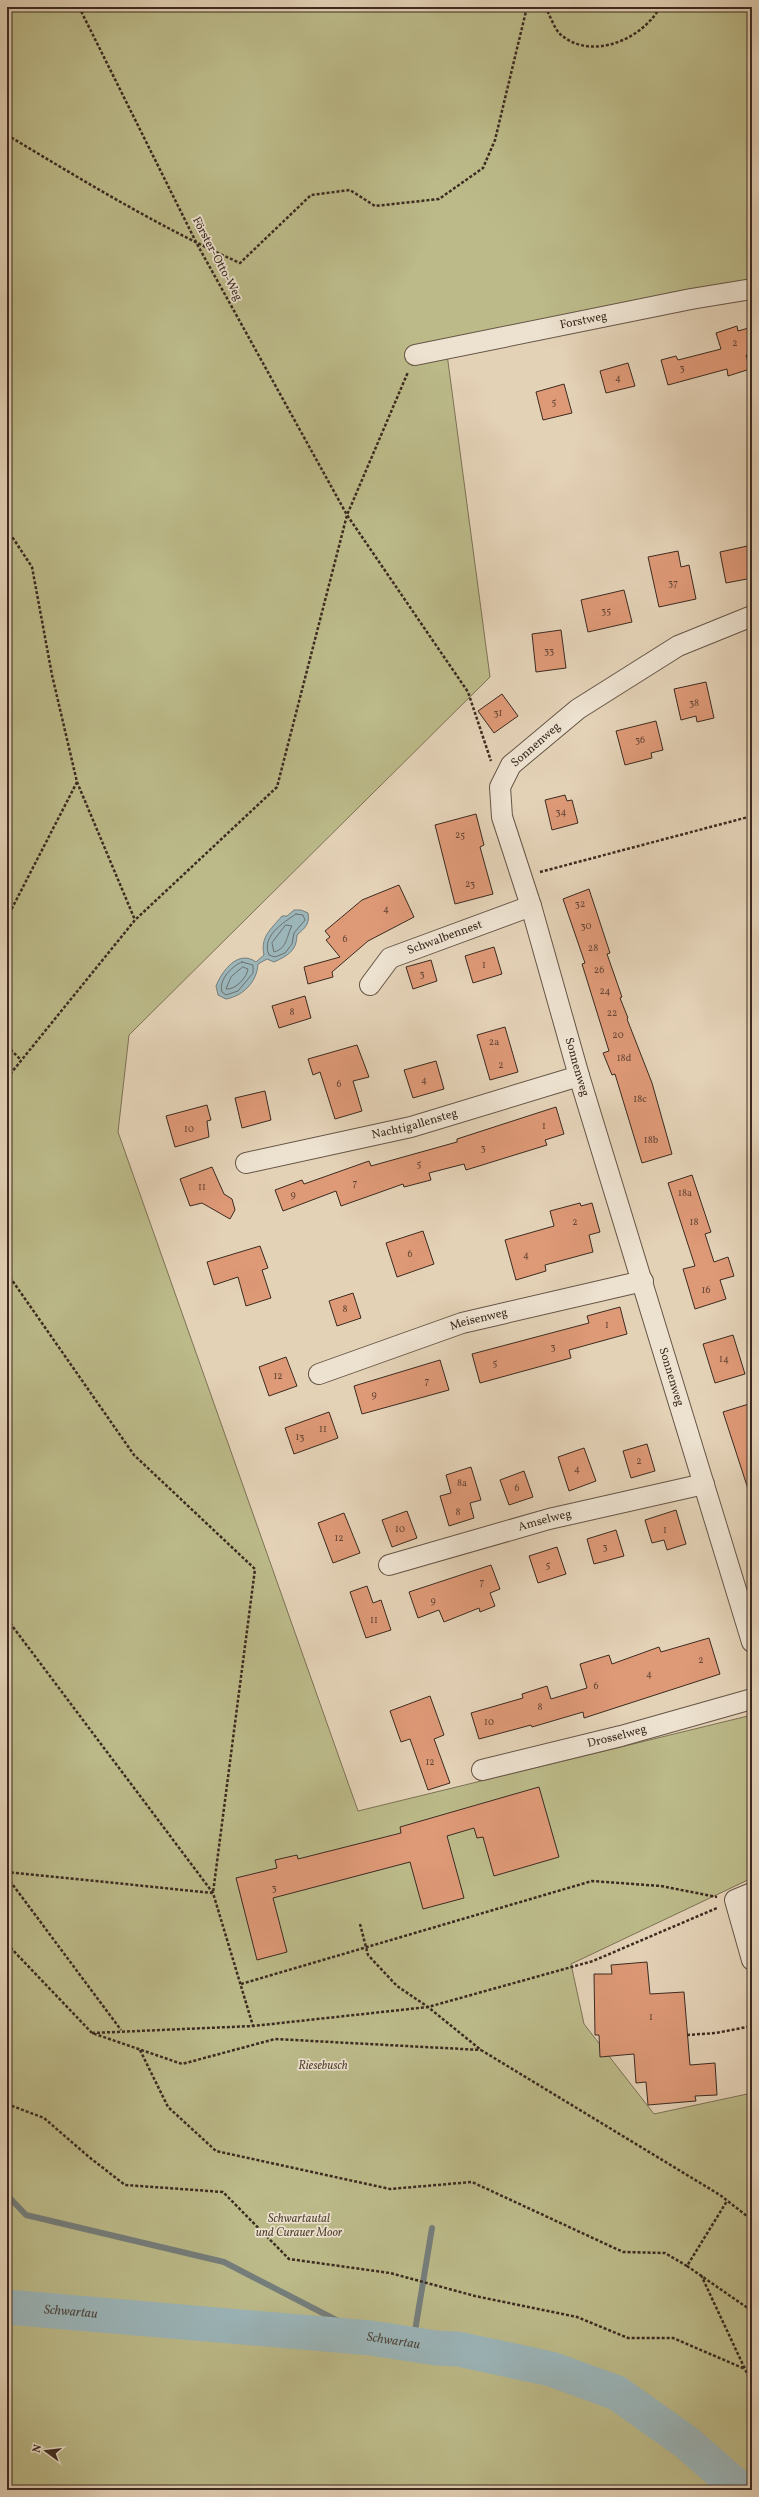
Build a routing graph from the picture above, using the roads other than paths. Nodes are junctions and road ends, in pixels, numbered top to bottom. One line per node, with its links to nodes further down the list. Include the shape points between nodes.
1 (752, 289): 2 (street, Forstweg)
2 (415, 355)
3 (752, 616): 4 (street, Sonnenweg, via 678,646 578,708 511,765 500,787 502,818)
4 (531, 906): 5 (street, Schwalbennest, via 390,958); 6 (street, Sonnenweg)
5 (370, 985)
6 (579, 1076): 7 (street, Nachtigallensteg, via 411,1127); 8 (street, Sonnenweg)
7 (246, 1163)
8 (643, 1282): 9 (street, Meisenweg, via 462,1323); 10 (street, Sonnenweg)
9 (319, 1374)
10 (704, 1484): 11 (street, Amselweg, via 549,1519); 12 (street, Sonnenweg)
11 (388, 1565)
12 (752, 1642)
13 (752, 1700): 14 (street, Drosselweg)
14 (482, 1770)
15 (744, 1896): 16 (street)
16 (752, 1960)

